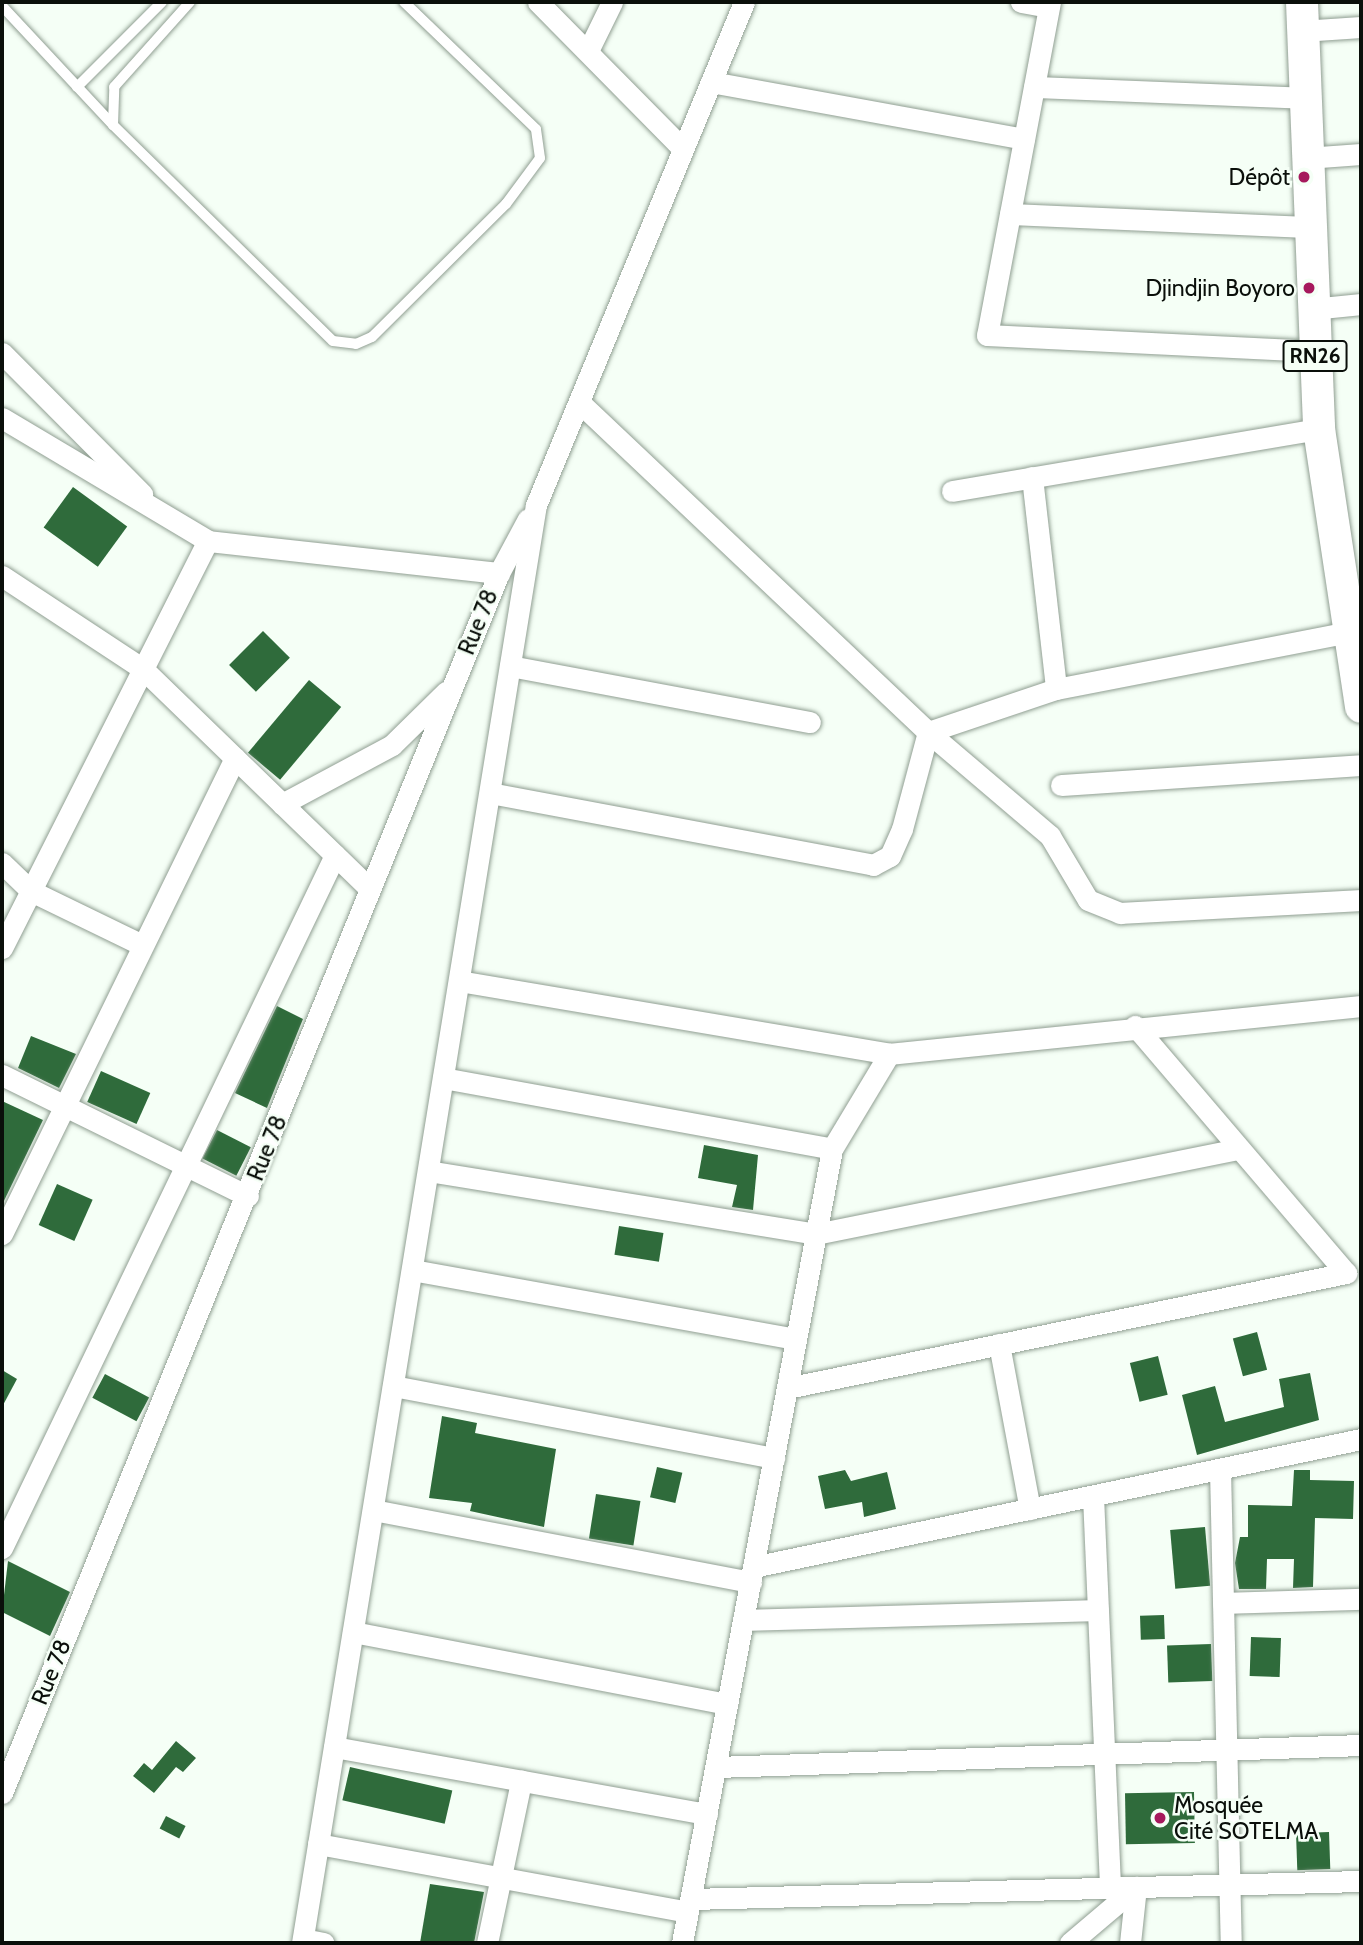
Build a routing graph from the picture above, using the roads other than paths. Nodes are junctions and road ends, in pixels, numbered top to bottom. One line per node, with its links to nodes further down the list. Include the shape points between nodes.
1 (162, 2): 14 (lane)
2 (190, 2): 17 (lane, via 114,87)
3 (404, 2): 17 (lane, via 536,129 540,158 506,204 372,337 356,344 333,341)
4 (538, 2): 12 (street)
5 (612, 2): 12 (street)
6 (744, 2): 13 (street)
7 (1021, 2): 8 (street)
8 (1049, 4): 15 (street)
9 (2, 6): 14 (lane)
10 (1302, 17): 11 (street); 16 (main road, RN26)
11 (1361, 27)
12 (587, 51): 19 (street)
13 (710, 82): 18 (street); 19 (street)
14 (77, 87): 17 (lane)
15 (1034, 87): 16 (street); 18 (street)
16 (1305, 97): 21 (main road, RN26)
17 (113, 125)
18 (1024, 138): 22 (street)
19 (683, 149): 28 (street)
20 (1361, 154): 21 (street)
21 (1306, 158): 23 (main road, RN26)
22 (1010, 214): 23 (street); 26 (street, via 987,335)
23 (1308, 227): 25 (main road, RN26)
24 (1361, 304): 25 (street)
25 (1312, 309): 26 (main road, RN26)
26 (1315, 351): 30 (main road, RN26)
27 (2, 353): 34 (street)
28 (579, 402): 33 (street); 46 (street)
29 (2, 418): 34 (street)
30 (1319, 429): 31 (street); 38 (main road, RN26)
31 (1032, 477): 32 (street); 43 (street)
32 (952, 491)
33 (536, 505): 36 (street, Rue 78); 39 (street)
34 (163, 516): 35 (street)
35 (208, 541): 36 (street); 41 (street)
36 (499, 573): 42 (street, Rue 78)
37 (2, 576): 41 (street)
38 (1348, 632): 40 (main road, RN26); 43 (street)
39 (510, 666): 45 (street); 50 (street)
40 (1357, 667): 44 (main road, RN26)
41 (143, 669): 47 (street); 55 (street)
42 (453, 685): 51 (street, via 392,745); 54 (street, Rue 78)
43 (1056, 689): 46 (street)
44 (1361, 707)
45 (810, 722)
46 (928, 732): 50 (street, via 902,829 890,856 873,865); 56 (street, via 1050,836 1088,900 1103,909)
47 (235, 758): 51 (street); 57 (street)
48 (1361, 765): 49 (street)
49 (1061, 785)
50 (489, 793): 59 (street)
51 (282, 804): 52 (street)
52 (335, 855): 54 (street); 68 (street)
53 (2, 863): 55 (street)
54 (370, 888): 70 (street, Rue 78)
55 (31, 891): 57 (street); 58 (street)
56 (1361, 900)
57 (142, 945): 65 (street)
58 (2, 948)
59 (459, 981): 62 (street); 64 (street)
60 (1361, 1006): 61 (street)
61 (1135, 1026): 62 (street); 67 (street)
62 (889, 1055): 66 (street)
63 (2, 1074): 65 (street)
64 (443, 1078): 66 (street); 69 (street)
65 (62, 1109): 68 (street); 71 (street)
66 (832, 1149): 72 (street)
67 (1238, 1149): 72 (street); 75 (street, via 1346,1273)
68 (188, 1169): 70 (street); 84 (street)
69 (428, 1171): 72 (street); 73 (street)
70 (248, 1196): 98 (street, Rue 78)
71 (2, 1234)
72 (816, 1234): 74 (street)
73 (412, 1270): 74 (street); 76 (street)
74 (796, 1339): 77 (street)
75 (999, 1344): 77 (street); 82 (street)
76 (393, 1386): 79 (street); 83 (street)
77 (787, 1388): 79 (street)
78 (1361, 1439): 80 (street)
79 (774, 1458): 85 (street)
80 (1220, 1469): 81 (street); 87 (street)
81 (1093, 1496): 82 (street); 88 (street)
82 (1030, 1509): 85 (street)
83 (373, 1510): 85 (street); 90 (street)
84 (2, 1548)
85 (752, 1575): 89 (street)
86 (1361, 1599): 87 (street)
87 (1223, 1603): 94 (street)
88 (1098, 1611): 89 (street); 95 (street)
89 (743, 1620): 91 (street)
90 (353, 1632): 91 (street); 93 (street)
91 (727, 1704): 96 (street)
92 (1361, 1745): 94 (street)
93 (334, 1747): 97 (street); 100 (street)
94 (1227, 1750): 95 (street); 103 (street)
95 (1104, 1754): 96 (street); 105 (street)
96 (716, 1767): 99 (street)
97 (520, 1781): 99 (street); 101 (street)
98 (2, 1793)
99 (707, 1814): 106 (street)
100 (318, 1844): 101 (street); 107 (street)
101 (501, 1877): 106 (street); 109 (street)
102 (1361, 1881): 103 (street)
103 (1230, 1884): 104 (street); 113 (street)
104 (1136, 1887): 105 (street); 111 (street); 112 (street)
105 (1110, 1888): 106 (street)
106 (690, 1905): 110 (street)
107 (303, 1941): 108 (street)
108 (324, 1943)
109 (487, 1943)
110 (682, 1943)
111 (1070, 1943)
112 (1130, 1943)
113 (1231, 1943)

